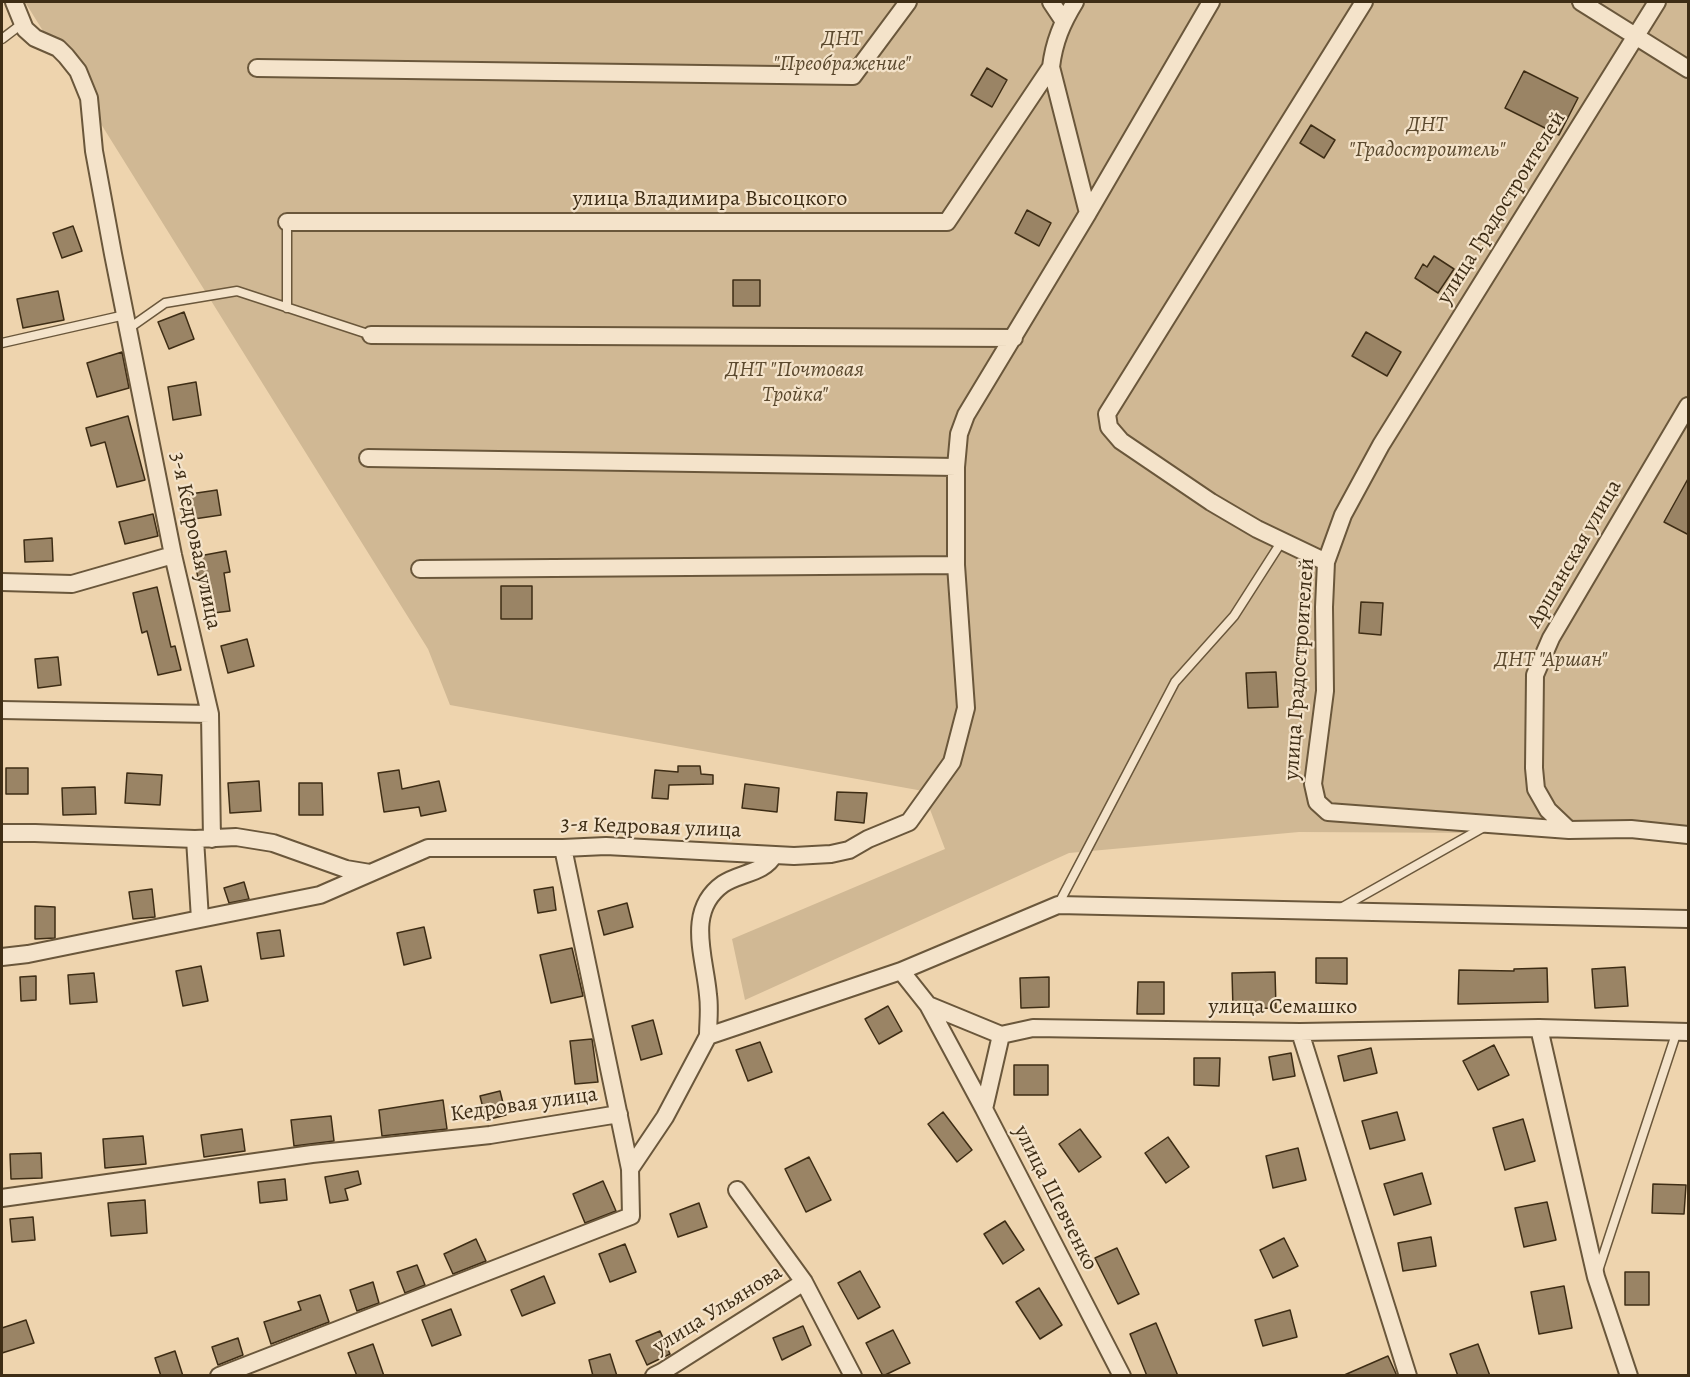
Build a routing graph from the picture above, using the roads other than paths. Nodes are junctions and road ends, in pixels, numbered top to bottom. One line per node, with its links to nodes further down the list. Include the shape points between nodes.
1 (14, 2): 10 (street)
2 (908, 2): 14 (street, via 853,76)
3 (1051, 2): 9 (street)
4 (1075, 2): 9 (street, улица Владимира Высоцкого)
5 (1211, 2): 16 (street)
6 (1364, 2): 26 (street, via 1107,414 1109,427 1121,441 1211,502)
7 (1581, 2): 11 (street)
8 (1658, 2): 11 (street, улица Градостроителей)
9 (1063, 20): 13 (street, улица Владимира Высоцкого)
10 (23, 23): 12 (lane); 19 (street, 3-я Кедровая улица, via 31,35 58,48 78,71 89,98 94,151)
11 (1637, 35): 15 (street); 28 (street, улица Градостроителей, via 1381,445 1343,514)
12 (2, 39)
13 (1051, 67): 16 (street, улица Владимира Высоцкого); 17 (street, улица Владимира Высоцкого, via 947,222)
14 (257, 68)
15 (1689, 69)
16 (1088, 213): 21 (street)
17 (287, 222): 18 (lane)
18 (287, 308): 19 (lane, via 237,291 165,303); 20 (lane)
19 (126, 322): 22 (lane); 27 (street, 3-я Кедровая улица)
20 (370, 335): 21 (street)
21 (1014, 338): 25 (street, via 966,416 958,434)
22 (2, 343)
23 (1689, 406): 35 (street, Аршанская улица, via 1551,638 1535,675 1536,789 1548,810)
24 (368, 458): 25 (street)
25 (956, 467): 29 (street)
26 (1282, 541): 28 (street); 43 (lane, via 1234,616 1174,682)
27 (173, 555): 31 (street, via 72,584); 33 (street, 3-я Кедровая улица)
28 (1326, 562): 34 (street, улица Градостроителей, via 1325,692 1312,784 1317,802 1328,812)
29 (956, 565): 30 (street); 41 (street, 3-я Кедровая улица, via 966,708 952,762 909,822 849,850)
30 (420, 568)
31 (2, 582)
32 (2, 710): 33 (street)
33 (210, 714): 38 (street, 3-я Кедровая улица)
34 (1490, 824): 35 (street, улица Градостроителей); 44 (lane)
35 (1569, 830): 37 (street, улица Градостроителей, via 1631,829)
36 (2, 833): 39 (street)
37 (1689, 835)
38 (212, 839): 39 (street); 42 (street, via 236,837 273,843 346,869)
39 (195, 840): 45 (street)
40 (563, 848): 41 (street, 3-я Кедровая улица, via 606,846); 42 (street, 3-я Кедровая улица, via 429,848); 56 (street)
41 (774, 855): 54 (street, via 767,864 715,890 702,910 699,934 708,996)
42 (370, 873): 45 (street, via 320,894)
43 (1058, 905): 44 (street); 48 (street)
44 (1333, 911): 46 (street)
45 (200, 918): 47 (street)
46 (1689, 920)
47 (2, 957)
48 (902, 971): 49 (street); 54 (street)
49 (928, 1005): 53 (street); 55 (street)
50 (1539, 1028): 51 (street, улица Семашко); 52 (street, улица Семашко); 60 (street)
51 (1300, 1032): 53 (street, улица Семашко, via 1033,1028); 66 (street)
52 (1683, 1032): 60 (lane)
53 (1001, 1035): 55 (street, улица Шевченко)
54 (708, 1036): 57 (street, via 665,1117)
55 (984, 1109): 65 (street, улица Шевченко)
56 (619, 1114): 57 (street, Кедровая улица); 59 (street, Кедровая улица, via 490,1135 312,1154)
57 (630, 1169): 62 (street, Кедровая улица, via 631,1216)
58 (737, 1190): 61 (street)
59 (2, 1198)
60 (1596, 1277): 67 (street)
61 (804, 1282): 63 (street, улица Ульянова); 64 (street)
62 (219, 1376)
63 (654, 1376)
64 (853, 1376)
65 (1122, 1376)
66 (1408, 1376)
67 (1629, 1376)

